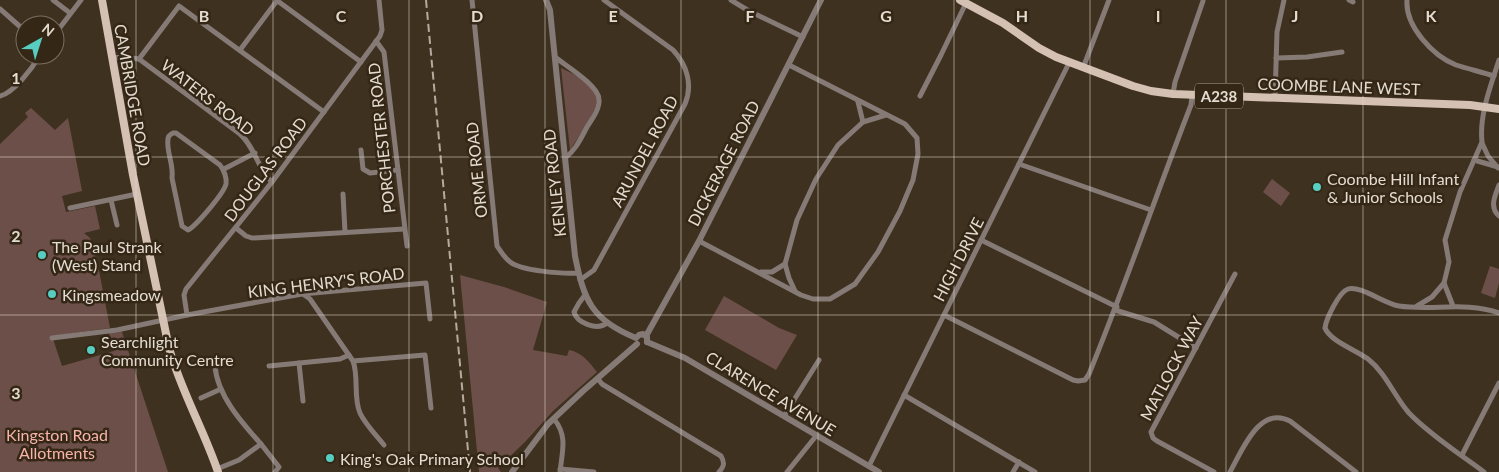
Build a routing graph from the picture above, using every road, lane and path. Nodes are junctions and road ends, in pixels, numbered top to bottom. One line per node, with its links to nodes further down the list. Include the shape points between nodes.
1 (53, 0): 17 (street)
2 (81, 0): 17 (street)
3 (102, 0): 24 (main road, CAMBRIDGE ROAD)
4 (379, 0): 21 (street, PORCHESTER ROAD, via 382,30)
5 (472, 0): 73 (street, ORME ROAD, via 497,246 509,262)
6 (546, 0): 25 (street, KENLEY ROAD)
7 (604, 0): 73 (street, ARUNDEL ROAD, via 679,56 686,70 689,90 685,104 594,270)
8 (731, 0): 20 (street)
9 (821, 0): 20 (street, DICKERAGE ROAD)
10 (1109, 0): 33 (street)
11 (1203, 0): 12 (street); 35 (street)
12 (1208, 0)
13 (1284, 0): 26 (street, via 1277,32)
14 (1407, 0): 34 (street, via 1409,18 1421,37 1438,54 1455,64)
15 (967, 2): 30 (main road, COOMBE LANE WEST / A238); 38 (street)
16 (0, 9): 19 (street)
17 (70, 13): 18 (street)
18 (65, 20)
19 (15, 22)
20 (803, 36): 32 (street, DICKERAGE ROAD)
21 (376, 41): 29 (street, DOUGLAS ROAD); 54 (street, PORCHESTER ROAD, via 384,52)
22 (240, 50): 27 (street, via 179,6); 29 (street, via 279,2); 43 (street)
23 (1342, 52): 26 (street, via 1307,58)
24 (112, 58): 27 (street, WATERS ROAD); 57 (main road, CAMBRIDGE ROAD)
25 (555, 58): 49 (street, KENLEY ROAD); 49 (street, via 594,87 599,97 593,117 573,152)
26 (1276, 58): 39 (street)
27 (139, 59): 48 (street, WATERS ROAD, via 240,134)
28 (1499, 60): 34 (street)
29 (361, 62): 43 (street, DOUGLAS ROAD)
30 (1069, 63): 33 (main road, COOMBE LANE WEST / A238); 51 (street, HIGH DRIVE)
31 (32, 65): 37 (street, via 12,89)
32 (789, 65): 40 (street); 68 (street, DICKERAGE ROAD)
33 (1082, 68): 35 (main road, COOMBE LANE WEST / A238, via 1151,91)
34 (1494, 76): 41 (street)
35 (1173, 94): 36 (main road, COOMBE LANE WEST / A238)
36 (1192, 95): 39 (main road, COOMBE LANE WEST / A238); 61 (street)
37 (0, 96)
38 (920, 96)
39 (1275, 98): 41 (main road, COOMBE LANE WEST / A238)
40 (858, 102): 44 (street); 45 (street)
41 (1486, 107): 42 (main road, COOMBE LANE WEST / A238); 46 (street)
42 (1499, 110)
43 (324, 112): 55 (street, DOUGLAS ROAD)
44 (886, 115): 45 (street); 75 (street, via 905,124 917,138 918,154 900,212 878,252 855,284 830,299 813,299)
45 (863, 122): 70 (street, via 838,145 816,179 797,220)
46 (1482, 142): 50 (street); 52 (street, via 1488,156)
47 (361, 150): 54 (street, via 366,171)
48 (255, 153): 53 (street); 55 (street, WATERS ROAD, via 263,172)
49 (565, 158): 73 (street, KENLEY ROAD)
50 (1474, 160): 52 (street); 74 (street, via 1445,240 1449,262)
51 (1019, 164): 61 (street); 67 (street, HIGH DRIVE)
52 (1499, 168)
53 (224, 169): 53 (street, via 226,184 220,194 196,224 186,230 180,220 172,178 170,134 176,133)
54 (398, 170): 65 (street, PORCHESTER ROAD)
55 (272, 182): 64 (street, DOUGLAS ROAD)
56 (1499, 184): 62 (street, via 1494,201 1494,210)
57 (138, 194): 59 (street); 84 (main road, CAMBRIDGE ROAD)
58 (343, 194): 66 (street)
59 (112, 200): 60 (street); 63 (street)
60 (70, 208)
61 (1151, 210): 80 (street)
62 (1499, 216)
63 (117, 225)
64 (236, 228): 66 (street, via 252,238); 82 (street, DOUGLAS ROAD, via 186,289)
65 (404, 229): 66 (street); 69 (street, PORCHESTER ROAD)
66 (345, 232)
67 (981, 240): 80 (street); 83 (street, HIGH DRIVE)
68 (699, 241): 71 (street); 88 (street, DICKERAGE ROAD)
69 (407, 246)
70 (785, 264): 71 (street, via 772,272); 75 (street)
71 (758, 272): 75 (street)
72 (1235, 274): 90 (street, MATLOCK WAY)
73 (579, 277): 77 (street, KENLEY ROAD)
74 (1444, 283): 78 (street); 79 (street, via 1432,298)
75 (796, 291)
76 (302, 294): 82 (street, KING HENRY'S ROAD); 85 (street, KING HENRY'S ROAD, via 426,282); 91 (street, via 310,299)
77 (586, 296): 86 (street, KENLEY ROAD); 86 (street, via 574,312 576,317 598,326)
78 (1452, 306): 79 (street); 81 (street)
79 (1414, 307): 109 (street, via 1392,305 1353,288 1344,291 1334,306 1326,322 1327,333 1374,364 1410,414)
80 (1116, 308): 83 (street, via 1089,374 1085,380 1078,381); 90 (street, via 1154,322)
81 (1499, 313)
82 (186, 315): 84 (street, KING HENRY'S ROAD)
83 (944, 315): 100 (street, HIGH DRIVE)
84 (163, 319): 87 (street, KING HENRY'S ROAD, via 116,330); 112 (main road, CAMBRIDGE ROAD, via 175,367)
85 (430, 319)
86 (607, 324): 89 (street, KENLEY ROAD)
87 (52, 338)
88 (646, 339): 89 (street, via 641,334); 104 (street, CLARENCE AVENUE, via 679,354)
89 (637, 341): 97 (street)
90 (1196, 348): 122 (street, MATLOCK WAY, via 1151,435)
91 (350, 355): 94 (street); 95 (street)
92 (228, 360): 99 (street, via 215,366)
93 (819, 360): 104 (street)
94 (353, 361): 103 (street, via 425,355); 108 (street, via 360,413)
95 (299, 363): 96 (street); 102 (street)
96 (269, 366)
97 (598, 379): 105 (street); 117 (street, via 721,456 724,466)
98 (1499, 383): 109 (street)
99 (221, 389): 101 (street); 107 (street)
100 (904, 395): 110 (street); 111 (street, HIGH DRIVE)
101 (200, 398)
102 (303, 401)
103 (431, 408)
104 (784, 416): 106 (street, CLARENCE AVENUE)
105 (554, 419): 113 (street, via 563,435); 115 (street)
106 (816, 436): 111 (street, CLARENCE AVENUE); 118 (street)
107 (260, 444): 112 (street, via 239,460); 114 (street, via 279,467)
108 (384, 445)
109 (1462, 455): 125 (street)
110 (1019, 462): 120 (street); 121 (street)
111 (869, 466): 119 (street, CLARENCE AVENUE)
112 (217, 470)
113 (560, 471): 116 (street)
114 (275, 472)
115 (512, 472)
116 (594, 472)
117 (719, 472)
118 (787, 472)
119 (879, 472)
120 (1013, 472)
121 (1036, 472)
122 (1214, 472)
123 (1230, 472): 124 (street, via 1257,427 1268,419 1277,418 1290,422)
124 (1356, 472)
125 (1484, 472)

